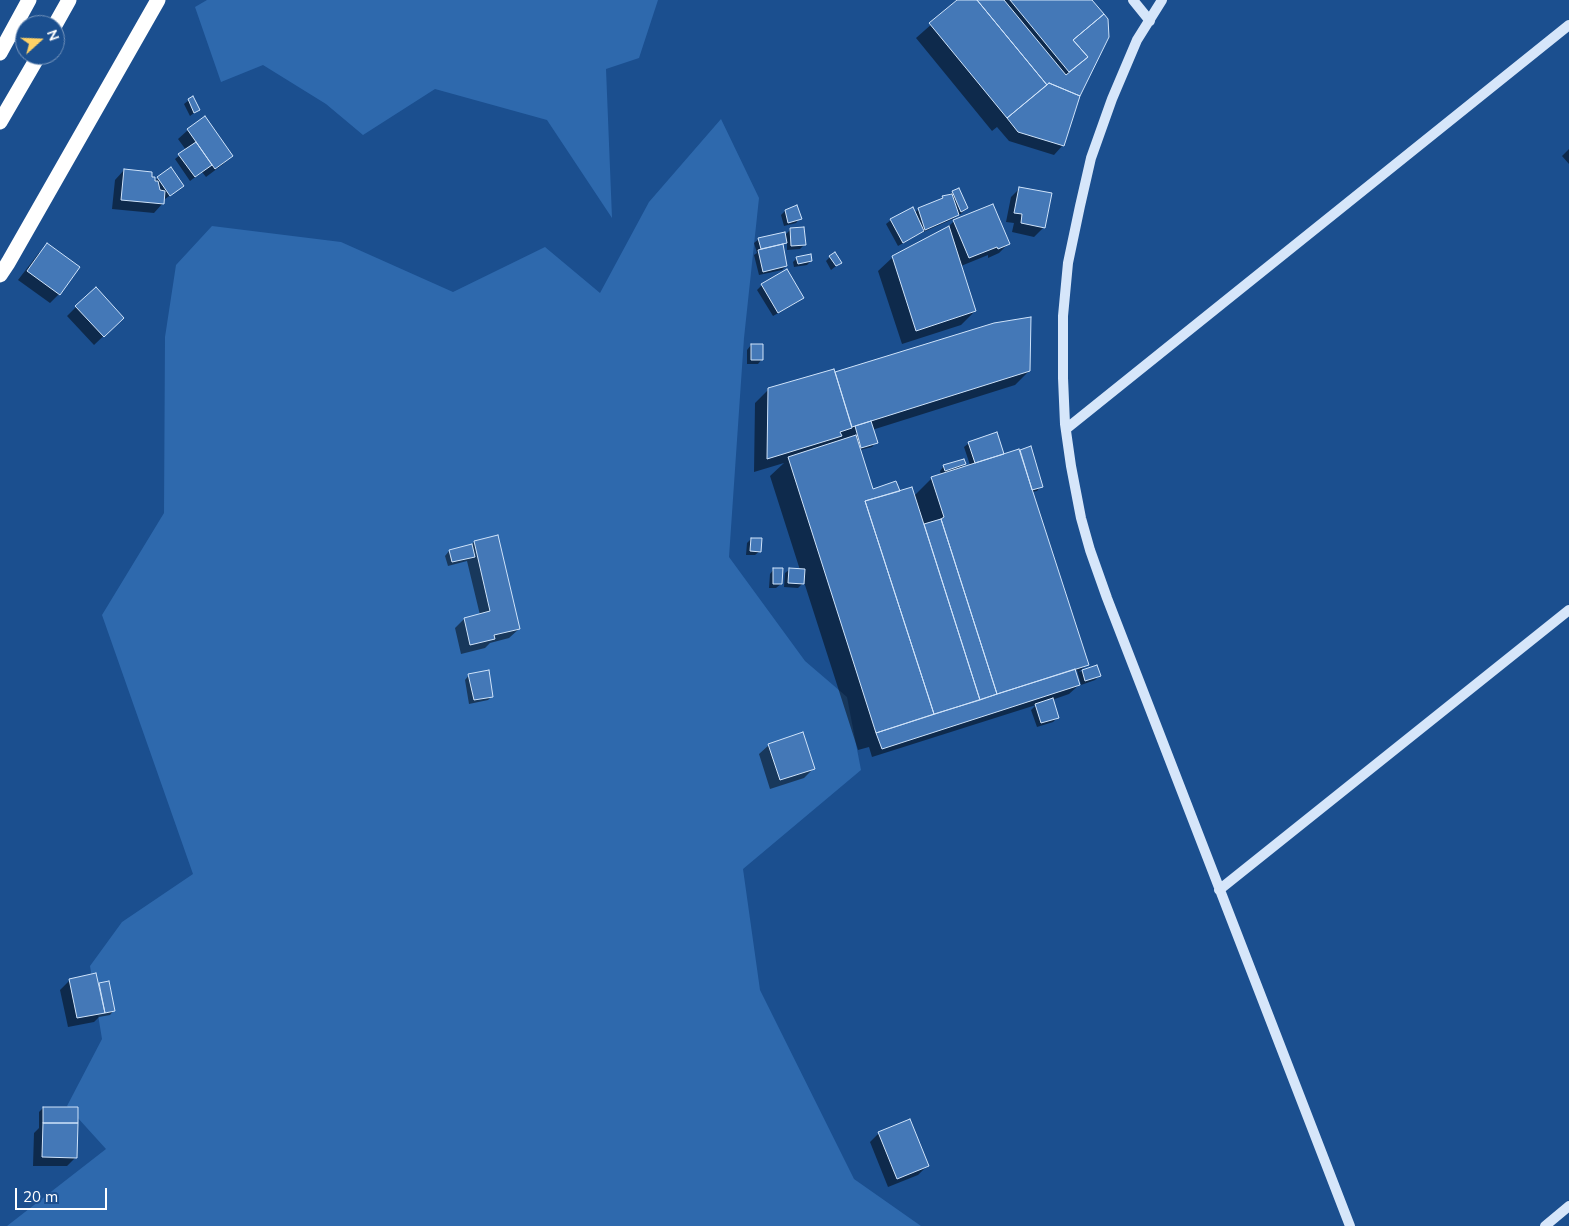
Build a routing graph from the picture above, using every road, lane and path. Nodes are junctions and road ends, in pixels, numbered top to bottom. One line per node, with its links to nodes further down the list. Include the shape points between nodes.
1 (29, 0): 9 (highway)
2 (69, 0): 6 (highway)
3 (158, 0): 12 (highway)
4 (1133, 0): 7 (street)
5 (1162, 0): 7 (street)
6 (61, 15)
7 (1150, 20): 13 (street, via 1137,40 1091,158 1068,263 1062,378)
8 (1569, 25): 13 (street)
9 (0, 53)
10 (33, 65): 11 (highway)
11 (0, 122)
12 (0, 275)
13 (1066, 429): 15 (street, via 1090,550)
14 (1569, 610): 15 (street)
15 (1220, 890): 17 (street)
16 (1569, 1206): 18 (street)
17 (1350, 1226)
18 (1545, 1226)

